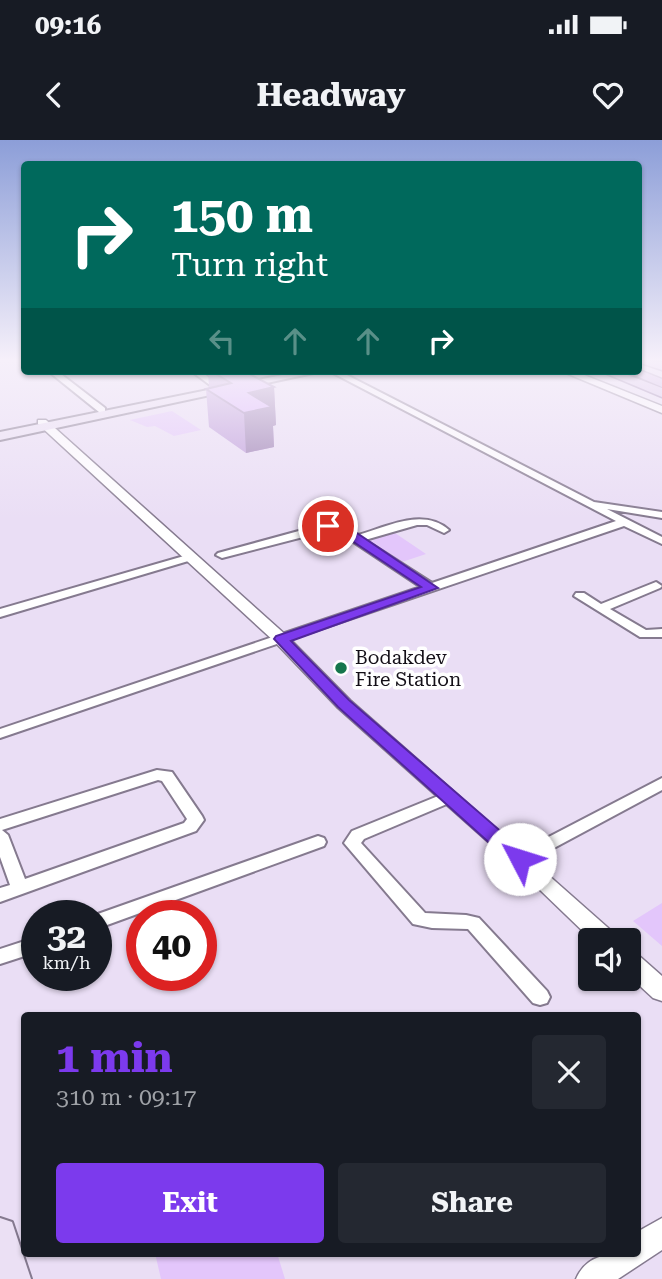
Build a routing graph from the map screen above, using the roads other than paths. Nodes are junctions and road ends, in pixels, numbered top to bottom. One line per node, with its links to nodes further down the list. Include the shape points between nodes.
1 (89, 413): 4 (main road)
2 (100, 413): 4 (main road)
3 (414, 413): 6 (street)
4 (44, 424): 5 (main road); 13 (street)
5 (0, 433)
6 (582, 501): 7 (street); 8 (street)
7 (662, 515)
8 (624, 523): 11 (street); 15 (street)
9 (444, 530): 10 (street, via 429,522 416,522)
10 (357, 539): 12 (street, via 328,526); 15 (street)
11 (662, 541)
12 (222, 555)
13 (191, 557): 18 (street); 20 (street)
14 (656, 586): 17 (street)
15 (431, 588): 20 (street)
16 (580, 596): 17 (street)
17 (601, 608): 19 (street, via 644,634)
18 (0, 613)
19 (662, 633)
20 (281, 639): 21 (street); 23 (street, via 344,704)
21 (0, 734)
22 (662, 783): 27 (street)
23 (448, 797): 27 (street); 36 (street, via 358,835 352,843 419,919 473,923)
24 (0, 825): 28 (street, via 157,775 167,776 196,820 190,827)
25 (0, 835): 28 (street)
26 (318, 842): 30 (street)
27 (520, 859): 31 (street)
28 (20, 888): 29 (street)
29 (0, 895)
30 (112, 916)
31 (594, 928)
32 (21, 950): 33 (street)
33 (0, 957)
34 (641, 972): 35 (street)
35 (662, 991)
36 (540, 997)
37 (0, 1234): 41 (main road)
38 (662, 1234): 39 (street)
39 (641, 1247)
40 (625, 1257): 42 (street)
41 (14, 1279)
42 (591, 1279)

